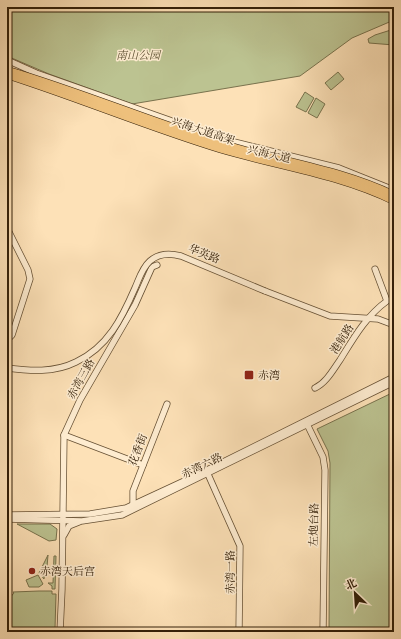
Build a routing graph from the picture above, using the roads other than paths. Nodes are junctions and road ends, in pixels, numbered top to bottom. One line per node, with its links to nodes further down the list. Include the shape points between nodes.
1 (7, 60): 4 (street, 兴海大道, via 36,73 226,140 339,168)
2 (7, 69): 5 (main road, 兴海大道高架, bridge, via 186,132 326,170 365,182); 6 (street, 兴海大道, via 57,92 223,154 336,181)
3 (7, 75): 6 (main road, 兴海大道高架, bridge, via 206,144 326,175 362,187)
4 (394, 190)
5 (394, 195)
6 (394, 202)
7 (7, 228): 12 (street, via 30,279 12,335)
8 (157, 265): 19 (street, 赤湾三路, via 152,267 135,305 80,400)
9 (375, 269): 10 (street, 港航路, via 387,301)
10 (368, 318): 11 (street, 华英路); 13 (street, 华英路, bridge, via 330,316 181,256 160,255 146,265 119,321 94,352 75,363 53,369); 16 (street, 港航路, via 332,372)
11 (394, 326)
12 (7, 340)
13 (7, 368)
14 (394, 377): 18 (street, 赤湾六路)
15 (394, 382): 18 (street, 赤湾六路)
16 (316, 388)
17 (166, 404): 20 (street, 花香街)
18 (307, 424): 21 (street, 赤湾六路); 31 (street, 左炮台路, via 323,457 325,470)
19 (64, 435): 20 (street); 24 (street, 赤湾三路)
20 (143, 465): 22 (street, 花香街, via 133,491)
21 (207, 472): 22 (street, 赤湾六路); 26 (street, 赤湾六路, via 122,515); 30 (street, 赤湾一路, via 240,546)
22 (133, 504): 24 (street, 赤湾六路, via 105,512)
23 (7, 515): 24 (street, 赤湾六路)
24 (62, 518): 25 (street, 赤湾六路); 26 (street, 赤湾六路); 27 (street, 赤湾三路); 28 (street, 赤湾三路)
25 (7, 519)
26 (82, 520): 27 (street, via 69,526)
27 (62, 540): 28 (street, 赤湾三路)
28 (61, 595): 29 (street)
29 (60, 632)
30 (239, 632)
31 (323, 632)

